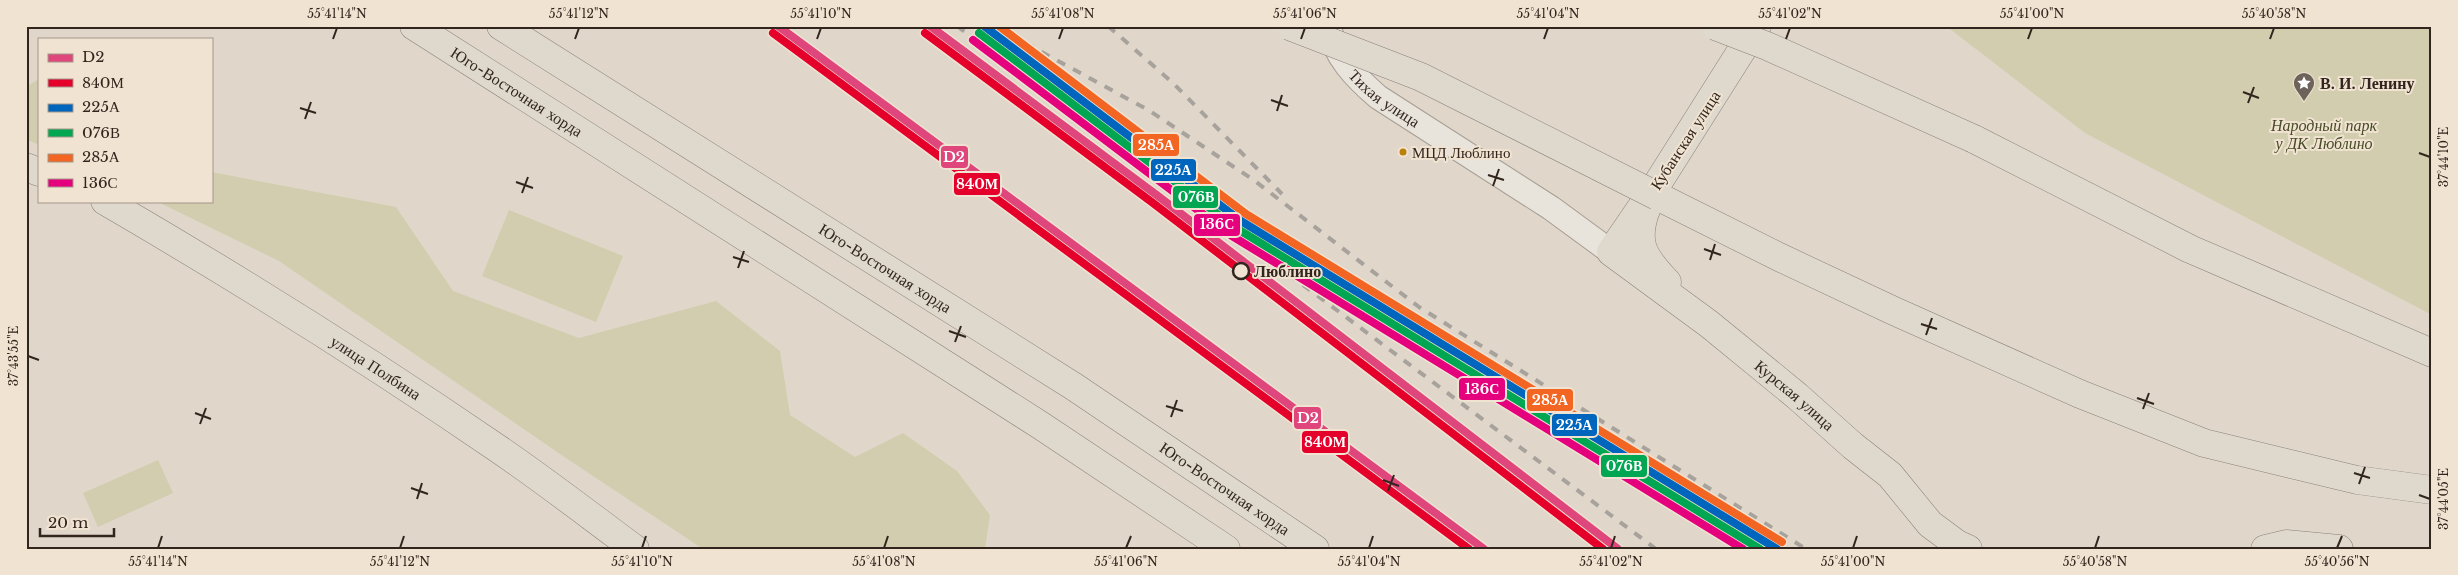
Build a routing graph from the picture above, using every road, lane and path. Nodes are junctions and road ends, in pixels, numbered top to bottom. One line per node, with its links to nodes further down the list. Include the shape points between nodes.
1 (414, 26): 16 (main road, Юго-Восточная хорда, via 1040,425)
2 (500, 26): 17 (main road, Юго-Восточная хорда, via 1073,386)
3 (1289, 26): 14 (main road, bridge, via 1421,77 1779,258 2080,394 2204,444 2357,480)
4 (1329, 26): 11 (street, Тихая улица, via 1331,39 1342,59 1378,97 1544,203)
5 (1715, 26): 13 (main road, bridge, via 1776,49 1974,139 2190,248)
6 (1757, 26): 9 (main road, Кубанская улица)
7 (26, 167): 8 (main road)
8 (38, 172)
9 (1654, 189): 11 (main road, Кубанская улица); 12 (main road, via 1644,213 1640,243 1646,257 1661,275)
10 (108, 202): 15 (main road, улица Полбина, via 197,254 351,352 498,449)
11 (1611, 252): 12 (main road, Курская улица)
12 (1709, 324): 18 (main road, Курская улица, via 1890,475 1930,524)
13 (2432, 354)
14 (2432, 490)
15 (635, 549)
16 (1226, 549)
17 (1315, 549)
18 (1968, 549)
19 (2264, 549): 20 (main road, via 2286,544)
20 (2339, 549)

